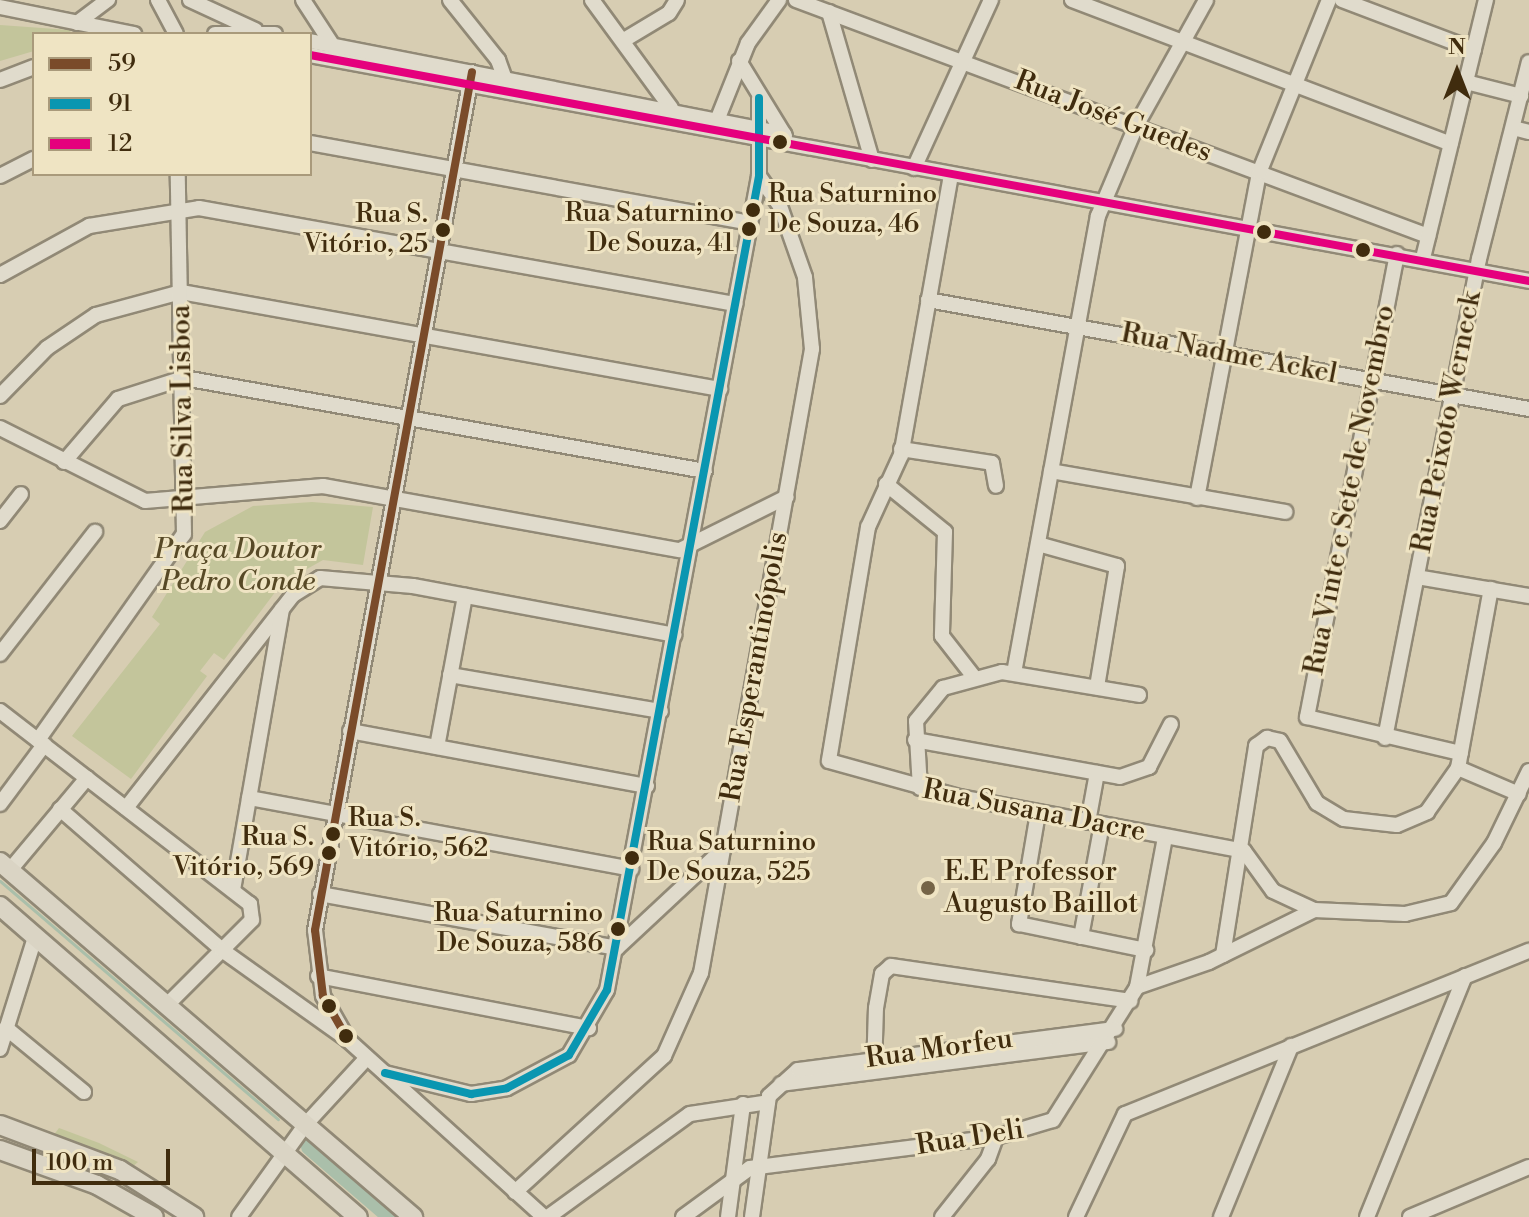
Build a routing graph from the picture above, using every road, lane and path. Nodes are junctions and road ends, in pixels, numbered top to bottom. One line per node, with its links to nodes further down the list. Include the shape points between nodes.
1 (108, 0): 19 (street)
2 (158, 0): 22 (street)
3 (190, 0): 20 (street)
4 (303, 0): 29 (street)
5 (450, 0): 38 (street)
6 (592, 0): 25 (street)
7 (677, 0): 25 (street, via 669,13)
8 (779, 0): 31 (street)
9 (796, 0): 18 (street, Rua José Guedes)
10 (991, 0): 32 (street)
11 (1072, 0): 16 (street)
12 (1206, 0): 27 (street)
13 (1329, 0): 39 (street)
14 (1342, 0): 28 (street)
15 (1486, 0): 28 (street)
16 (1094, 4): 27 (street)
17 (0, 7): 19 (street)
18 (829, 12): 32 (street, Rua José Guedes); 53 (street)
19 (76, 23): 21 (street)
20 (255, 30): 23 (street); 24 (street)
21 (105, 31)
22 (175, 32)
23 (235, 32)
24 (265, 32)
25 (624, 40): 43 (street)
26 (312, 42): 29 (street)
27 (1183, 42): 39 (street); 45 (street)
28 (1474, 50): 37 (street)
29 (335, 53): 30 (street); 35 (street)
30 (312, 55)
31 (739, 61): 40 (street); 41 (street)
32 (964, 61): 45 (street, Rua José Guedes); 55 (street)
33 (1529, 62): 42 (street, Rua Peixoto Werneck)
34 (32, 68): 36 (street)
35 (471, 78): 38 (street); 54 (street)
36 (0, 80)
37 (1466, 82): 42 (street); 51 (street)
38 (507, 84): 43 (street); 44 (street)
39 (1294, 84): 51 (street); 56 (street)
40 (722, 94): 41 (street); 44 (street)
41 (756, 95): 48 (street); 49 (street)
42 (1521, 96): 46 (street, Rua Peixoto Werneck)
43 (671, 108): 44 (street)
44 (716, 124): 48 (street)
45 (1136, 126): 56 (street, Rua José Guedes); 61 (street)
46 (1513, 128): 47 (street); 69 (street, Rua Peixoto Werneck)
47 (1529, 132)
48 (764, 133): 49 (street); 60 (street)
49 (787, 138): 53 (street)
50 (312, 143): 54 (street)
51 (1451, 144): 65 (street)
52 (32, 160): 58 (street)
53 (872, 160): 55 (street)
54 (454, 168): 63 (street); 66 (street)
55 (914, 168): 57 (street)
56 (1259, 173): 64 (street); 65 (street, Rua José Guedes)
57 (951, 175): 61 (street); 73 (street)
58 (0, 176)
59 (178, 176): 62 (street, Rua Silva Lisboa)
60 (759, 176): 63 (street); 94 (street, Rua Esperantinópolis, via 792,238 812,326)
61 (1103, 202): 64 (street); 75 (street)
62 (179, 207): 66 (street); 70 (street, via 89,226 38,248); 72 (street, Rua Silva Lisboa)
63 (750, 223): 74 (street)
64 (1248, 228): 67 (street); 77 (street)
65 (1428, 236): 68 (street)
66 (439, 251): 74 (street); 76 (street)
67 (1397, 254): 68 (street); 79 (street, Rua Vinte e Sete de Novembro)
68 (1423, 258): 69 (street)
69 (1477, 270): 71 (street); 81 (street, Rua Peixoto Werneck)
70 (0, 275)
71 (1529, 281)
72 (181, 292): 76 (street); 78 (street, Rua Silva Lisboa); 82 (street, via 96,315 47,348)
73 (928, 300): 75 (street, Rua Nadme Ackel); 86 (street)
74 (735, 304): 80 (street)
75 (1077, 325): 77 (street, Rua Nadme Ackel); 89 (street)
76 (424, 333): 80 (street); 84 (street)
77 (1224, 353): 79 (street, Rua Nadme Ackel); 95 (street)
78 (184, 378): 84 (street); 87 (street, via 118,399); 96 (street, Rua Silva Lisboa)
79 (1373, 381): 81 (street, Rua Nadme Ackel); 119 (street, Rua Vinte e Sete de Novembro, via 1306,711 1313,724)
80 (720, 389): 88 (street)
81 (1453, 394): 83 (street, Rua Nadme Ackel); 102 (street, Rua Peixoto Werneck)
82 (0, 396)
83 (1529, 409)
84 (409, 417): 88 (street); 93 (street)
85 (0, 428): 87 (street)
86 (901, 449): 90 (street); 91 (street, via 992,463)
87 (64, 462): 96 (street, via 145,501)
88 (705, 471): 101 (street)
89 (1051, 471): 95 (street); 100 (street)
90 (886, 484): 112 (street, via 945,532 942,636); 128 (street, Rua Susana Dacre, via 868,527 829,761)
91 (996, 486)
92 (21, 494): 98 (street)
93 (394, 496): 96 (street, via 288,485); 101 (street); 103 (street)
94 (787, 497): 101 (street); 138 (street, Rua Esperantinópolis)
95 (1197, 498): 97 (street)
96 (187, 499): 121 (street, Rua Silva Lisboa, via 184,534 162,574)
97 (1285, 512)
98 (0, 521)
99 (95, 532): 109 (street)
100 (1038, 544): 110 (street); 113 (street, via 1117,566)
101 (690, 549): 108 (street)
102 (1417, 577): 104 (street); 119 (street, Rua Peixoto Werneck)
103 (378, 581): 105 (street); 107 (street, via 320,578); 118 (street)
104 (1491, 589): 106 (street); 123 (street)
105 (465, 596): 108 (street); 111 (street)
106 (1529, 596)
107 (282, 609): 130 (street); 132 (street)
108 (674, 635): 116 (street)
109 (0, 654)
110 (1014, 673): 112 (street); 113 (street)
111 (450, 675): 116 (street); 122 (street)
112 (974, 677): 120 (street, via 924,703)
113 (1097, 687): 114 (street)
114 (1139, 695)
115 (0, 711): 121 (street)
116 (661, 711): 127 (street)
117 (1171, 724): 125 (street, via 1149,767 1133,775)
118 (350, 731): 122 (street); 135 (street)
119 (1385, 738): 123 (street)
120 (915, 740): 125 (street); 128 (street)
121 (41, 743): 126 (street); 131 (street, Rua Silva Lisboa)
122 (437, 747): 127 (street)
123 (1459, 761): 129 (street); 139 (street, via 1441,799 1414,820 1359,823 1317,803 1286,746 1267,738 1254,754)
124 (1529, 771): 129 (street)
125 (1097, 773): 136 (street)
126 (87, 778): 132 (street); 133 (street)
127 (647, 786): 141 (street)
128 (920, 788): 134 (street, Rua Susana Dacre)
129 (1519, 794): 145 (street, via 1451,903 1405,914)
130 (249, 798): 135 (street); 142 (street)
131 (0, 804)
132 (126, 808): 142 (street)
133 (60, 809): 140 (street); 149 (street)
134 (1038, 813): 136 (street, Rua Susana Dacre); 147 (street, via 1019,924)
135 (335, 814): 141 (street); 143 (street)
136 (1095, 823): 137 (street, Rua Susana Dacre); 147 (street)
137 (1165, 838): 139 (street, Rua Susana Dacre); 150 (street, Rua Deli)
138 (723, 849): 148 (street); 178 (street, Rua Esperantinópolis, via 701,973 679,1034 647,1075)
139 (1244, 851): 145 (street, via 1273,891); 152 (street)
140 (5, 866): 157 (main road)
141 (631, 869): 148 (street)
142 (233, 890): 149 (street, via 254,915)
143 (320, 894): 148 (street); 153 (street)
144 (0, 906): 146 (main road)
145 (1314, 910): 152 (street)
146 (35, 937): 158 (street); 174 (main road)
147 (1081, 937): 150 (street)
148 (617, 948): 159 (street)
149 (222, 950): 157 (street); 161 (street)
150 (1146, 950): 155 (street, Rua Deli)
151 (1529, 951): 154 (street)
152 (1223, 955): 155 (street)
153 (318, 976): 159 (street); 161 (street)
154 (1465, 976): 162 (street); 192 (street)
155 (1137, 987): 156 (street, Rua Deli)
156 (1130, 1001): 160 (street, Rua Deli); 165 (street, via 891,966 882,974)
157 (167, 1005): 171 (main road)
158 (6, 1028): 163 (street); 167 (street)
159 (589, 1028): 166 (street, via 569,1055 542,1073 489,1092 448,1091)
160 (1112, 1036): 165 (street); 172 (street, Rua Deli, via 1053,1120)
161 (348, 1040): 164 (street)
162 (1291, 1046): 190 (street, via 1125,1114); 191 (street)
163 (0, 1049)
164 (366, 1059): 166 (street); 171 (street)
165 (872, 1064): 168 (street)
166 (385, 1073): 178 (street)
167 (84, 1092)
168 (773, 1092): 169 (street); 175 (street)
169 (743, 1104): 177 (street); 185 (street, via 674,1123)
170 (0, 1125): 181 (main road, via 120,1170)
171 (305, 1125): 174 (street); 184 (main road)
172 (996, 1137): 175 (street, Rua Deli); 189 (street, via 988,1159)
173 (0, 1150): 179 (main road)
174 (285, 1153): 182 (street); 183 (main road)
175 (758, 1167): 177 (street, Rua Deli); 188 (street)
176 (1529, 1167): 193 (street)
177 (732, 1179): 186 (street, Rua Deli); 187 (street)
178 (515, 1192): 185 (street)
179 (136, 1211): 180 (main road)
180 (154, 1217)
181 (194, 1217)
182 (239, 1217)
183 (358, 1217)
184 (413, 1217)
185 (546, 1217)
186 (683, 1217)
187 (728, 1217)
188 (752, 1217)
189 (942, 1217)
190 (1076, 1217)
191 (1221, 1217)
192 (1367, 1217)
193 (1410, 1217)

